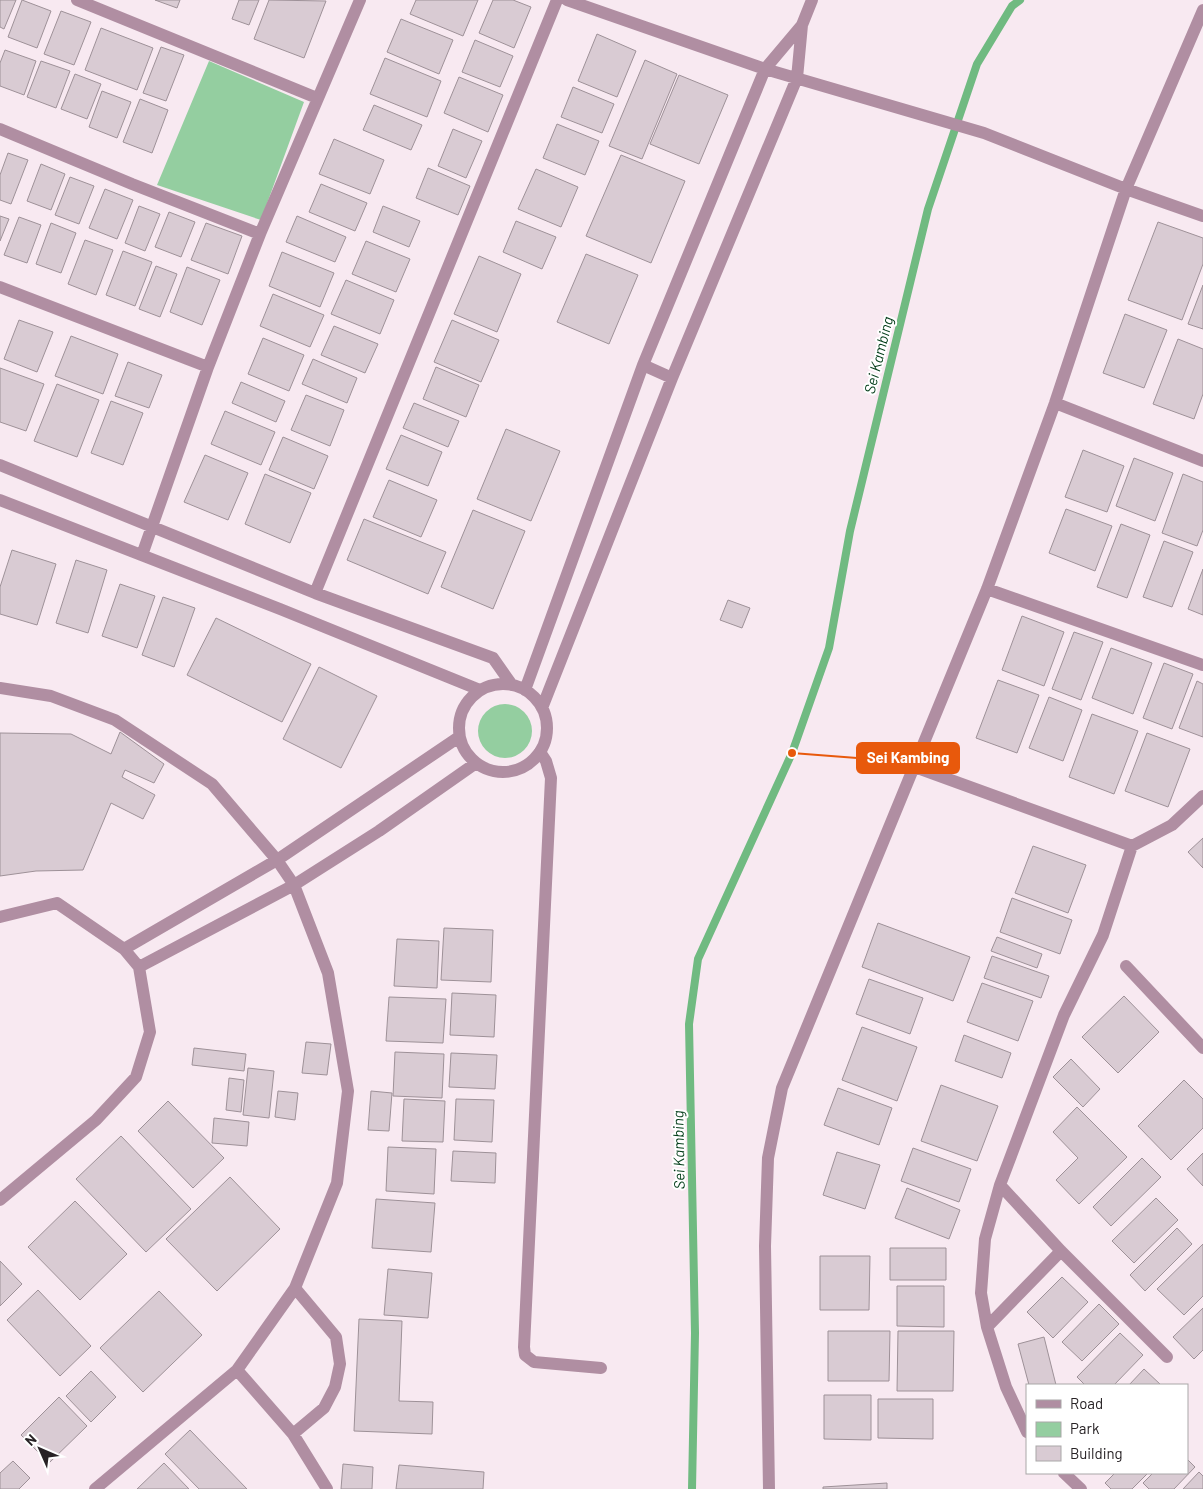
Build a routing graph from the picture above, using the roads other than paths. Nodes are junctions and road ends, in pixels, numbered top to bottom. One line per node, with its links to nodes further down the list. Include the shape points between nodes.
1 (77, 0): 10 (street)
2 (360, 0): 10 (street)
3 (557, 0): 26 (street)
4 (567, 0): 8 (street)
5 (812, 0): 7 (street)
6 (1203, 10): 12 (street)
7 (802, 25): 8 (street); 9 (street)
8 (765, 68): 9 (street); 16 (street)
9 (797, 78): 12 (street, via 984,133); 18 (street)
10 (317, 98): 14 (street)
11 (0, 128): 14 (street)
12 (1126, 189): 13 (street); 19 (street)
13 (1203, 216)
14 (260, 234): 17 (street)
15 (0, 287): 17 (street)
16 (644, 365): 18 (street); 31 (street)
17 (208, 367): 23 (street)
18 (672, 378): 32 (street)
19 (1055, 403): 20 (street); 25 (street)
20 (1203, 461)
21 (0, 464): 23 (street)
22 (0, 500): 24 (street)
23 (152, 528): 24 (street); 26 (street)
24 (142, 555): 30 (street)
25 (987, 589): 27 (street); 36 (street)
26 (315, 593): 28 (street, via 492,658)
27 (1203, 665)
28 (512, 685): 30 (street); 31 (street)
29 (0, 688): 39 (street, via 51,696 115,720 212,784)
30 (480, 690): 33 (street, via 462,710)
31 (525, 690): 32 (street, via 536,698)
32 (542, 708): 34 (street, via 547,730)
33 (459, 737): 35 (street, via 465,751); 39 (street)
34 (540, 752): 35 (street, via 522,768 506,771 498,772); 52 (street, via 551,778 524,1347 525,1355 534,1362)
35 (476, 763): 40 (street)
36 (915, 767): 38 (street); 59 (street, via 782,1088 768,1158 765,1246)
37 (1203, 796): 38 (street, via 1172,825)
38 (1132, 846): 46 (street, via 1103,935 1064,1015)
39 (277, 860): 40 (street); 42 (street)
40 (294, 885): 44 (street); 49 (street, via 328,973 348,1091 337,1183)
41 (0, 917): 42 (street, via 57,903)
42 (124, 949): 44 (street)
43 (1126, 966): 45 (street)
44 (139, 968): 47 (street, via 150,1032 136,1077 96,1120)
45 (1203, 1048)
46 (1000, 1185): 48 (street); 50 (street, via 983,1255 981,1292)
47 (0, 1200)
48 (1061, 1251): 50 (street); 51 (street)
49 (295, 1288): 53 (street); 55 (street, via 336,1337 340,1364 335,1387 324,1408)
50 (987, 1327): 54 (street, via 1006,1386)
51 (1167, 1358)
52 (601, 1368)
53 (237, 1370): 55 (street); 57 (street)
54 (1026, 1430)
55 (293, 1434): 58 (street)
56 (1065, 1474): 60 (street)
57 (95, 1489)
58 (327, 1489)
59 (769, 1489)
60 (1082, 1489)

